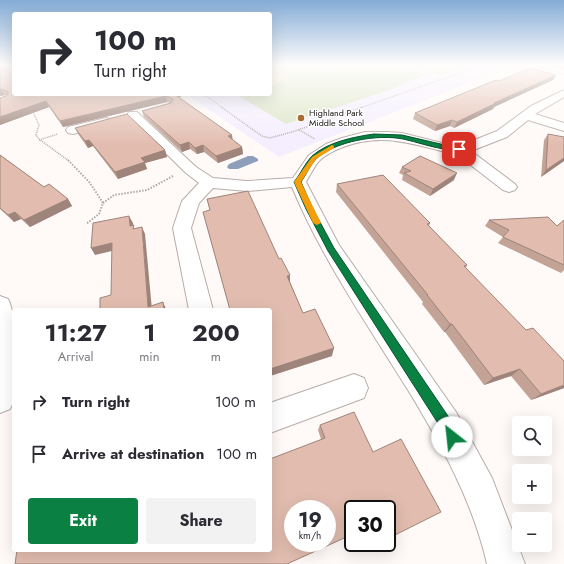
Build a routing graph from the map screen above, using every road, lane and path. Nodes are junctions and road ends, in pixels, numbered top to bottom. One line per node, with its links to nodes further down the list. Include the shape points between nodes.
1 (408, 91): 7 (path)
2 (564, 93): 5 (street)
3 (206, 96): 7 (path, via 262,136 270,138)
4 (29, 104): 15 (path, via 39,125 36,135 41,144 59,153 69,162 100,197)
5 (525, 115): 6 (street); 10 (street, via 502,134 481,144)
6 (564, 127)
7 (298, 129): 9 (path)
8 (73, 130): 11 (street, via 139,113)
9 (314, 139)
10 (459, 149): 12 (street, via 402,137 356,138 331,147 314,158); 14 (street)
11 (191, 170): 13 (street); 15 (path, via 163,180 146,191 113,194)
12 (298, 182): 13 (street, via 247,186); 22 (street, via 331,249 446,423 480,490)
13 (209, 183): 18 (street, via 191,201 182,228)
14 (509, 187)
15 (103, 204): 16 (path, via 99,214)
16 (86, 224)
17 (0, 306): 20 (street, via 5,352)
18 (201, 308)
19 (354, 388): 21 (street)
20 (0, 399)
21 (272, 417)
22 (506, 564)

